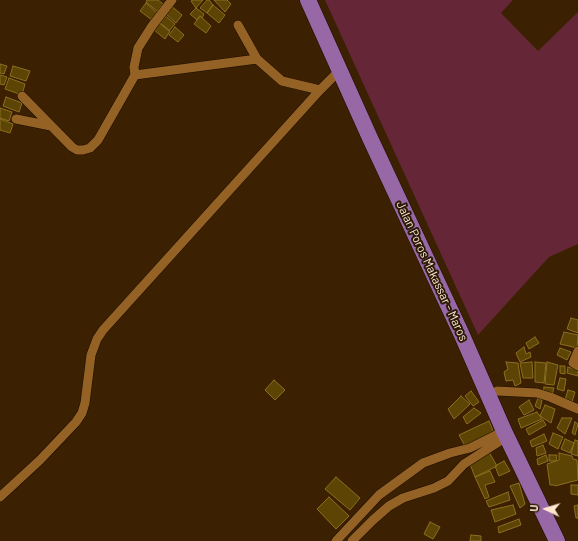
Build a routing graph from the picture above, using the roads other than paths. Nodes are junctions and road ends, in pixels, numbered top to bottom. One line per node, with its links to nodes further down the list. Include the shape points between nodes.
1 (172, 0): 7 (street, via 138,48)
2 (308, 0): 6 (highway, Jalan Poros Makassar - Maros)
3 (318, 0): 11 (highway, Jalan Poros Makassar - Maros)
4 (238, 25): 5 (street)
5 (257, 59): 7 (street); 8 (street, via 285,82)
6 (340, 70): 8 (street); 11 (highway, Jalan Poros Makassar - Maros)
7 (135, 75): 12 (street, via 105,129 90,148 77,150)
8 (320, 90): 18 (street, via 103,330 91,355 86,403 82,413 40,460)
9 (22, 96): 12 (street)
10 (16, 119): 12 (street)
11 (367, 119): 15 (highway, Jalan Poros Makassar - Maros); 17 (highway, Jalan Poros Makassar - Maros)
12 (51, 126)
13 (578, 351): 14 (street, via 573,363)
14 (578, 366)
15 (497, 391): 16 (street, via 537,393); 22 (highway, Jalan Poros Makassar - Maros)
16 (578, 408)
17 (506, 434): 19 (street, via 423,463 379,495); 20 (street, via 464,464 448,481 389,506); 21 (highway, Jalan Poros Makassar - Maros)
18 (0, 497)
19 (336, 541)
20 (352, 541)
21 (557, 541)
22 (565, 541)

